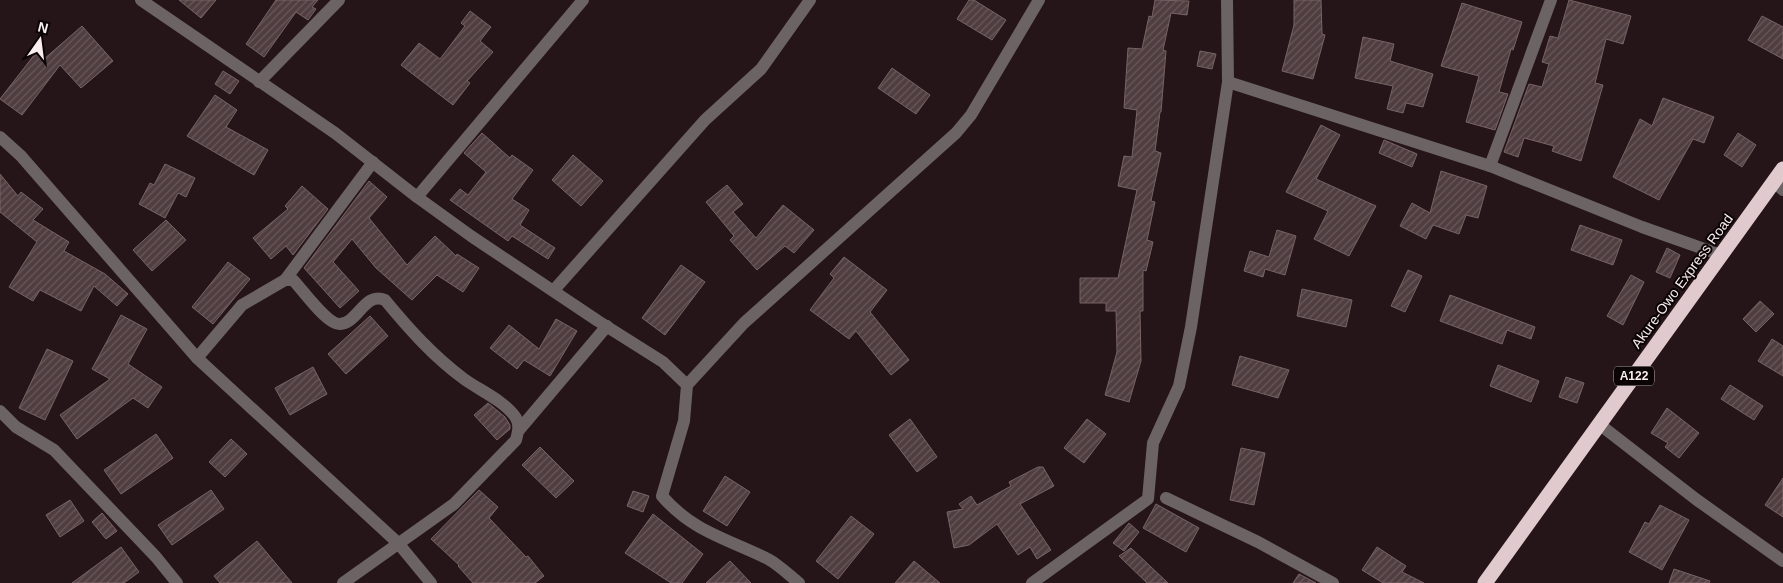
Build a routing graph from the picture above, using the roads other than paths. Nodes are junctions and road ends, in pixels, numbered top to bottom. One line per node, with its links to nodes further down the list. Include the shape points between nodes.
1 (141, 0): 8 (street)
2 (339, 0): 8 (street)
3 (583, 0): 15 (street)
4 (810, 0): 18 (street, via 761,69 705,120)
5 (1039, 0): 21 (street, via 971,115 956,134 744,323)
6 (1227, 0): 9 (street)
7 (1551, 0): 12 (street)
8 (259, 82): 11 (street)
9 (1228, 82): 12 (street); 32 (street, via 1191,327 1179,386 1153,443 1148,499)
10 (0, 137): 20 (street, via 27,163)
11 (373, 162): 15 (street); 17 (street)
12 (1490, 166): 16 (street)
13 (1783, 169): 14 (highway, Akure-Owo Express Road / A122)
14 (1778, 186): 16 (highway, Akure-Owo Express Road / A122)
15 (417, 196): 18 (street)
16 (1721, 255): 23 (highway, Akure-Owo Express Road / A122)
17 (285, 280): 20 (street, via 242,305); 24 (street, via 293,280 328,320 338,324 346,323 373,299 385,300 415,337 463,378 510,411 517,419)
18 (554, 290): 19 (street)
19 (607, 326): 21 (street, via 664,362); 24 (street)
20 (198, 358): 26 (street)
21 (686, 385): 31 (street, via 684,421 662,496 696,526 770,560)
22 (0, 411): 28 (street, via 16,427 54,450)
23 (1599, 424): 27 (street); 34 (highway, Akure-Owo Express Road / A122)
24 (519, 430): 26 (street, via 516,440 454,504)
25 (1166, 498): 33 (street, via 1258,542)
26 (398, 543): 29 (street); 30 (street)
27 (1783, 561)
28 (177, 583)
29 (343, 583)
30 (431, 583)
31 (799, 583)
32 (1032, 583)
33 (1333, 583)
34 (1485, 583)

